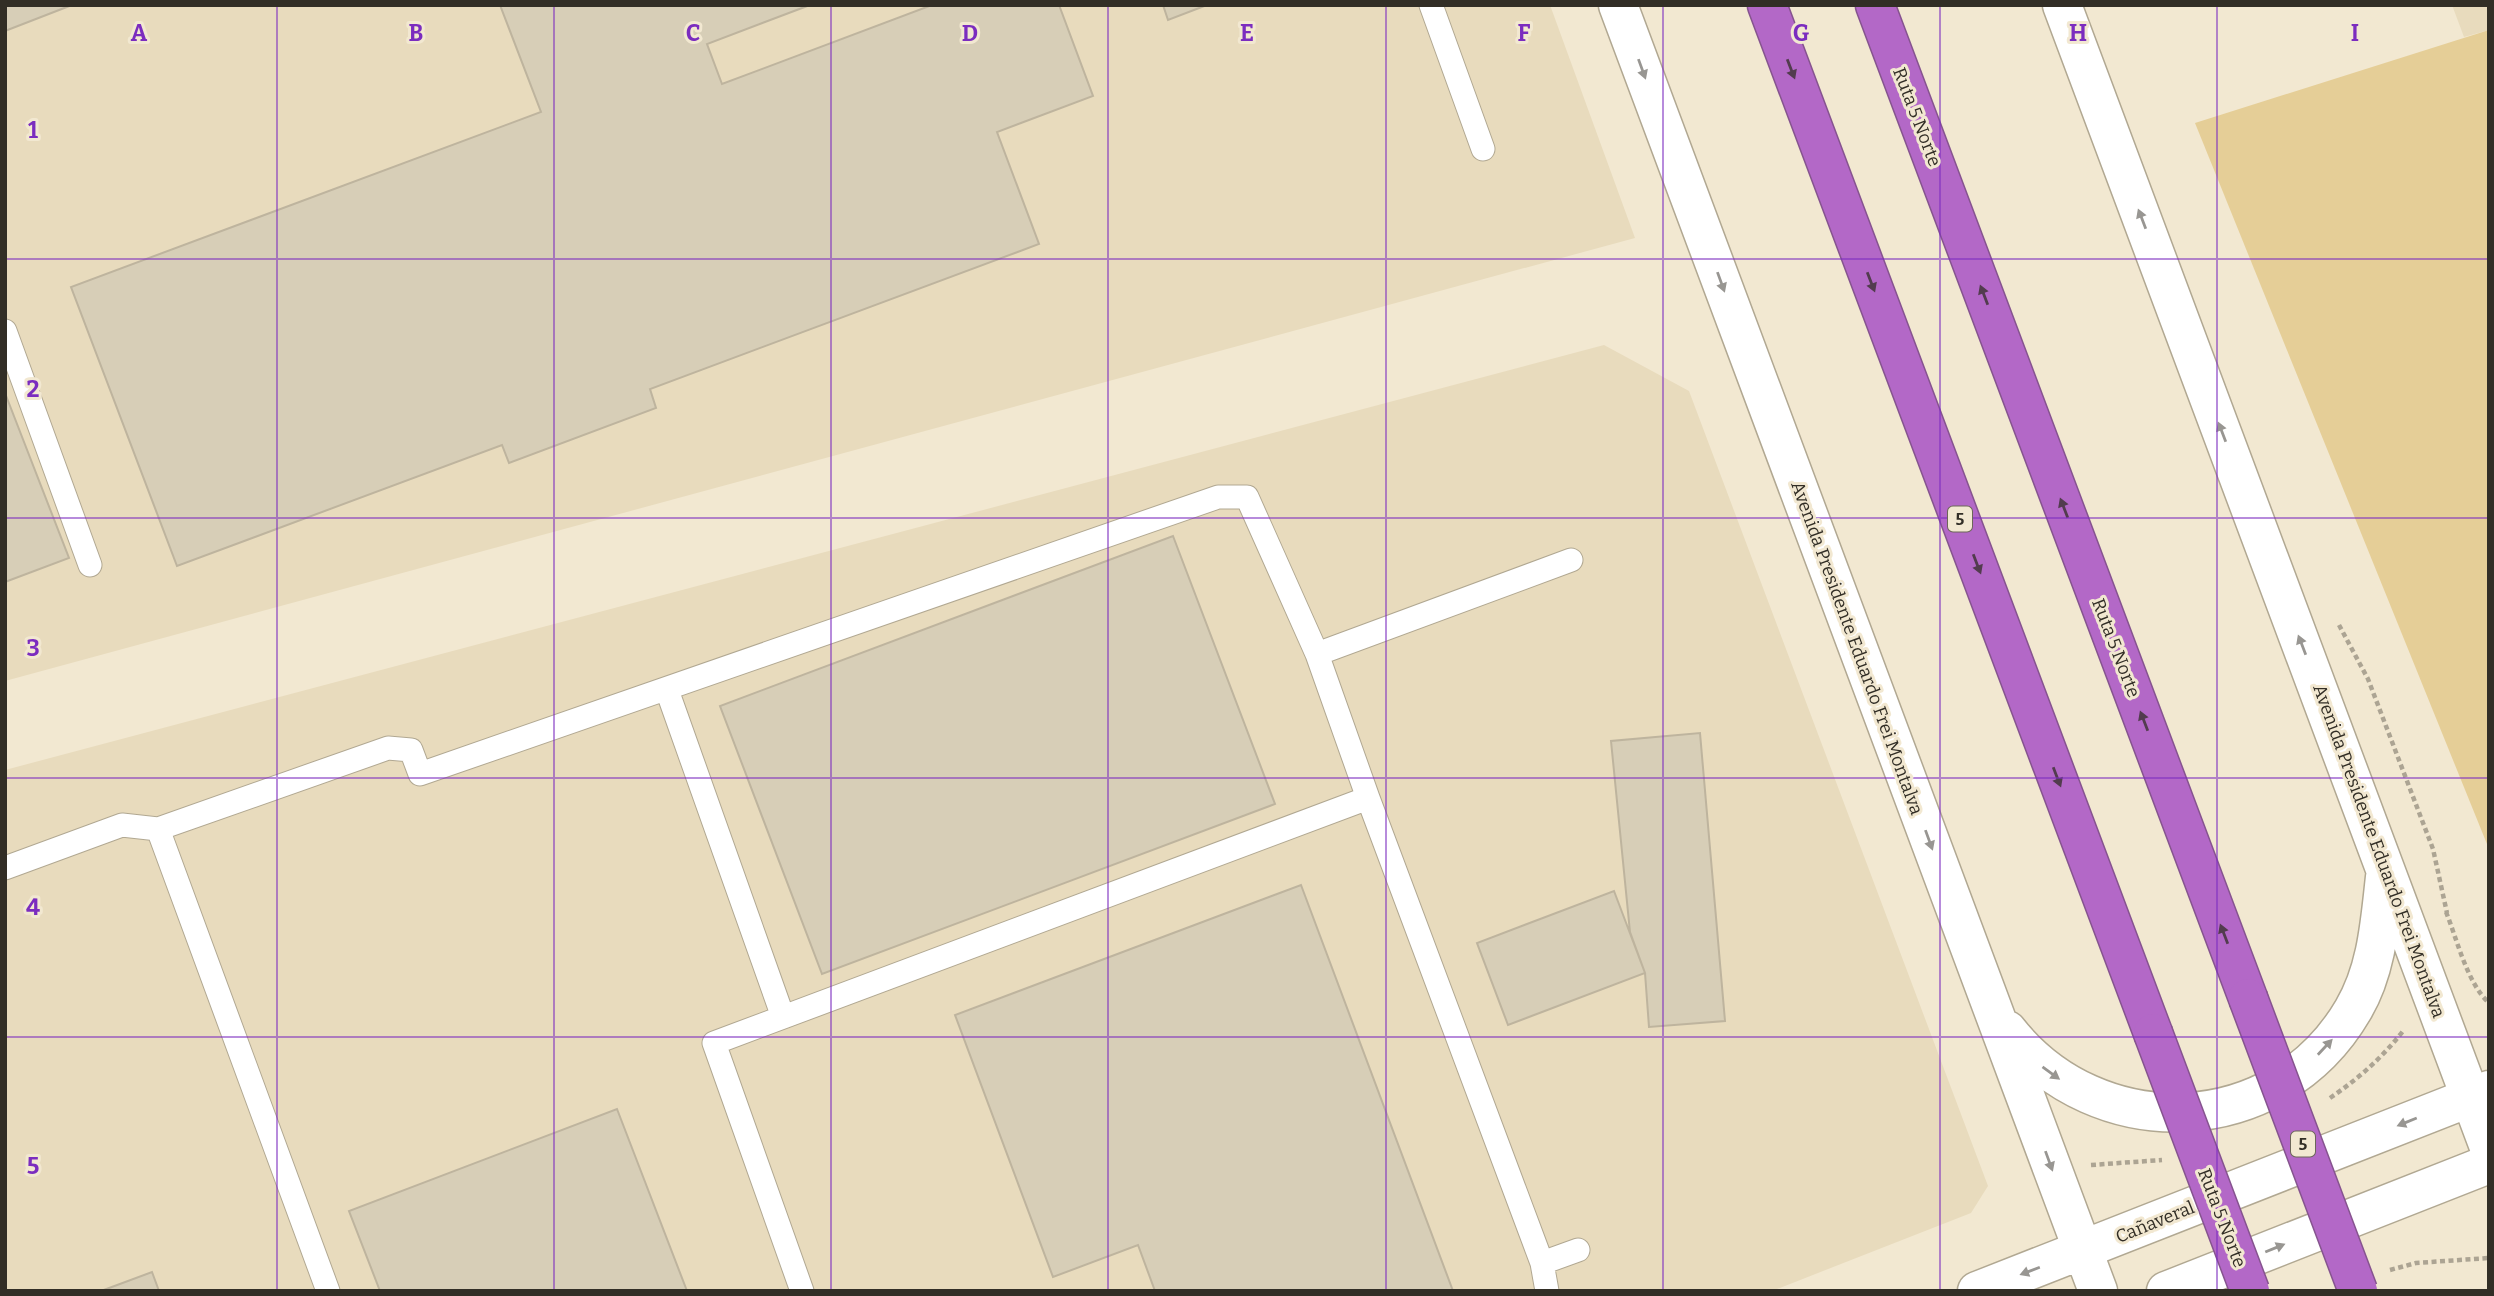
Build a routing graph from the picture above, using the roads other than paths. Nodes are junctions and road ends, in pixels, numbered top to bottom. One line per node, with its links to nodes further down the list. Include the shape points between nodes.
1 (1431, 5): 6 (lane)
2 (1618, 5): 16 (main road, Avenida Presidente Eduardo Frei Montalva, one-way to 16)
3 (1767, 5): 31 (highway, Ruta 5 Norte / 5, one-way to 31, bridge)
4 (1875, 5): 24 (highway, Ruta 5 Norte / 5, one-way to 4, bridge, via 2248,998)
5 (2062, 5): 15 (main road, Avenida Presidente Eduardo Frei Montalva, one-way to 5)
6 (1483, 149)
7 (5, 331): 9 (lane)
8 (1571, 560): 10 (lane)
9 (90, 565)
10 (1317, 654): 11 (lane, via 1247,497 1218,497); 12 (lane)
11 (667, 690): 13 (lane, via 420,774 411,750 388,748); 17 (lane)
12 (1368, 798): 17 (lane); 23 (lane)
13 (158, 829): 14 (lane, via 122,825); 25 (lane)
14 (5, 868)
15 (2386, 870): 16 (main road, one-way to 15, via 2029,1056 2053,1076 2110,1104 2173,1114 2236,1104 2291,1077 2329,1043 2353,1010 2375,953); 18 (main road, Avenida Presidente Eduardo Frei Montalva)
16 (1990, 1005): 22 (main road, Avenida Presidente Eduardo Frei Montalva, one-way to 22)
17 (783, 1017): 26 (lane, via 714,1043)
18 (2479, 1094): 19 (main road, Avenida Presidente Eduardo Frei Montalva); 22 (main road, Cañaveral, one-way to 22)
19 (2489, 1147)
20 (2489, 1164): 30 (main road, one-way to 20)
21 (1578, 1250): 23 (lane)
22 (2082, 1251): 28 (main road, Cañaveral, one-way to 28); 29 (main road, Avenida Presidente Eduardo Frei Montalva)
23 (1542, 1263): 27 (lane)
24 (2372, 1281)
25 (328, 1291)
26 (802, 1291)
27 (1547, 1291)
28 (1977, 1291)
29 (2098, 1291)
30 (2166, 1291)
31 (2250, 1291)

